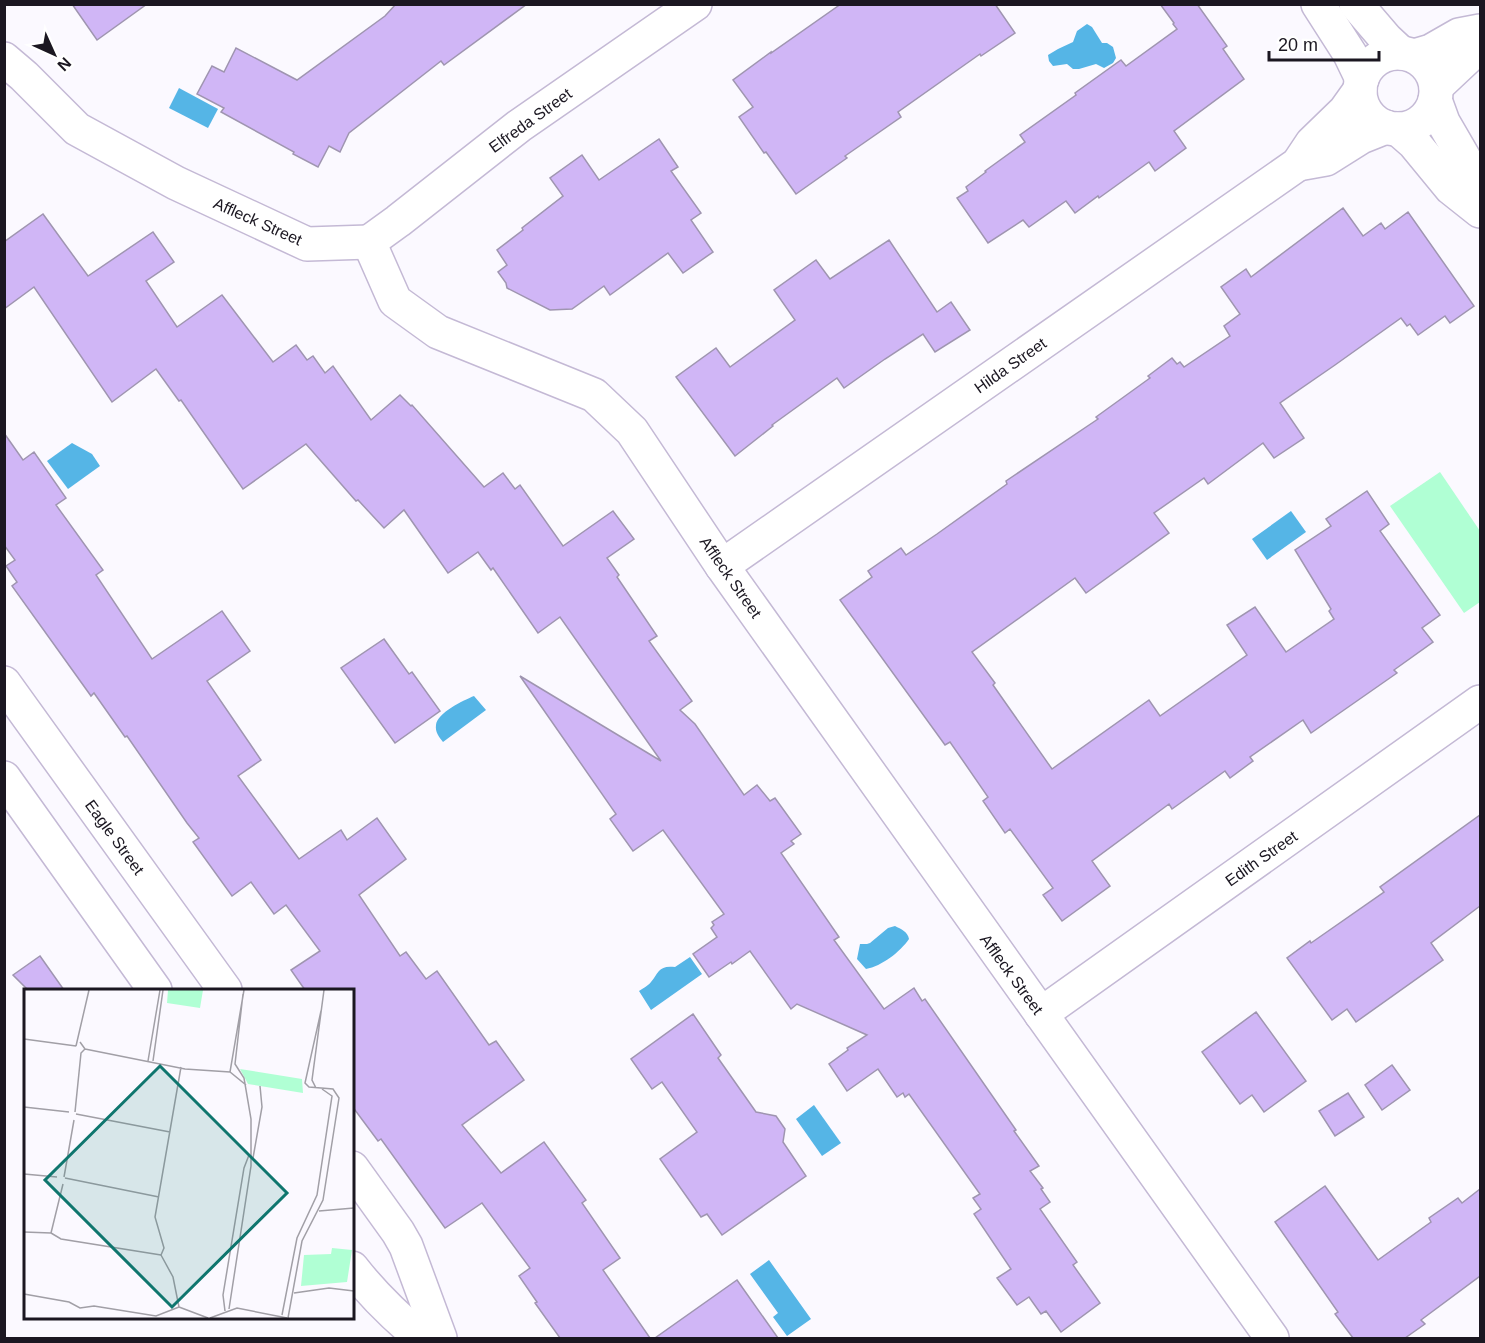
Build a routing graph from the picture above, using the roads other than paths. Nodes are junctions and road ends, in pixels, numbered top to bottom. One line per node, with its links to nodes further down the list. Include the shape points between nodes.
1 (695, 4): 14 (street, Elfreda Street, via 519,126)
2 (1318, 4): 8 (street, via 1350,54)
3 (1356, 4): 6 (street, via 1386,39)
4 (1480, 31): 6 (street, via 1459,35 1431,51)
5 (1480, 38): 9 (street)
6 (1408, 54): 8 (street, via 1388,54 1376,60); 9 (street, via 1425,63 1432,74)
7 (4, 59): 14 (street, Affleck Street, via 78,129 176,183 307,244)
8 (1361, 85): 10 (street, via 1367,112); 11 (street, Hilda Street, via 1345,111 1312,143)
9 (1435, 94): 10 (street, via 1429,112 1420,122); 12 (street, via 1443,122 1472,172)
10 (1392, 128): 11 (street, Hilda Street, via 1361,137 1326,159); 13 (street, via 1414,143 1451,188)
11 (1298, 164): 15 (street, Hilda Street)
12 (1480, 206)
13 (1480, 211)
14 (369, 242): 15 (street, Affleck Street, via 395,301 438,332 594,395 632,431)
15 (722, 566): 21 (street, Affleck Street)
16 (4, 684): 20 (street, Eagle Street)
17 (1480, 702): 21 (street, Edith Street)
18 (4, 778): 19 (street)
19 (153, 989)
20 (224, 989)
21 (1041, 1014): 27 (street, Affleck Street)
22 (354, 1171): 26 (street, via 406,1246)
23 (359, 1277): 24 (street); 25 (street, via 389,1311)
24 (399, 1338)
25 (421, 1338)
26 (440, 1338)
27 (1272, 1338)

